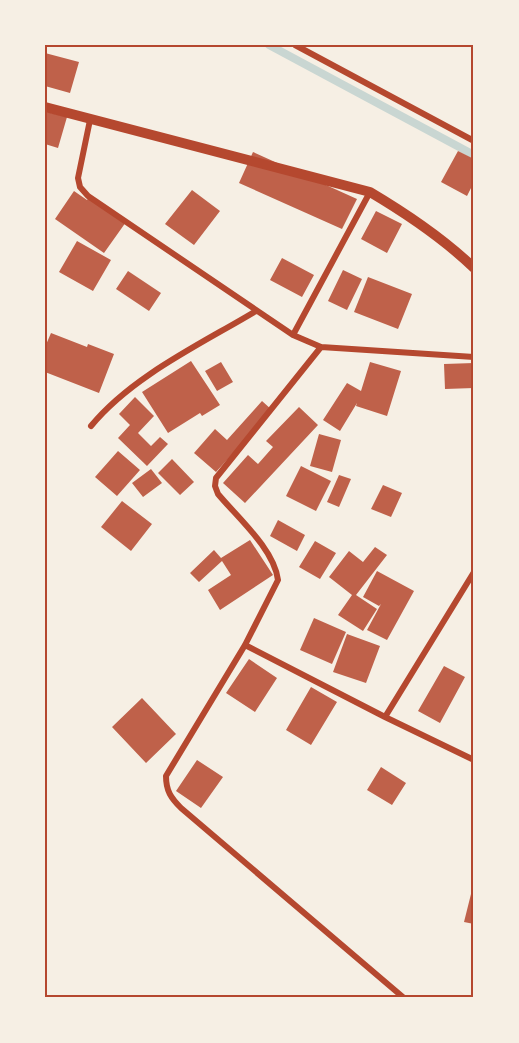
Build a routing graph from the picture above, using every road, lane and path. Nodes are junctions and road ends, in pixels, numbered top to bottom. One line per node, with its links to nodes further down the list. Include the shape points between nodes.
1 (295, 45): 4 (street)
2 (45, 107): 3 (street)
3 (90, 120): 5 (street); 7 (street, via 78,178 80,187)
4 (474, 141)
5 (370, 192): 6 (street, via 456,250); 8 (street)
6 (474, 268)
7 (256, 311): 8 (street); 11 (street, via 137,382 113,401)
8 (293, 335): 9 (street)
9 (321, 347): 10 (street); 13 (street, via 216,478 218,494 268,552 276,568 278,580)
10 (474, 357)
11 (92, 426)
12 (474, 572): 14 (street)
13 (245, 645): 14 (street); 16 (street, via 166,776 166,787 181,808)
14 (386, 717): 15 (street)
15 (474, 759)
16 (404, 998)

